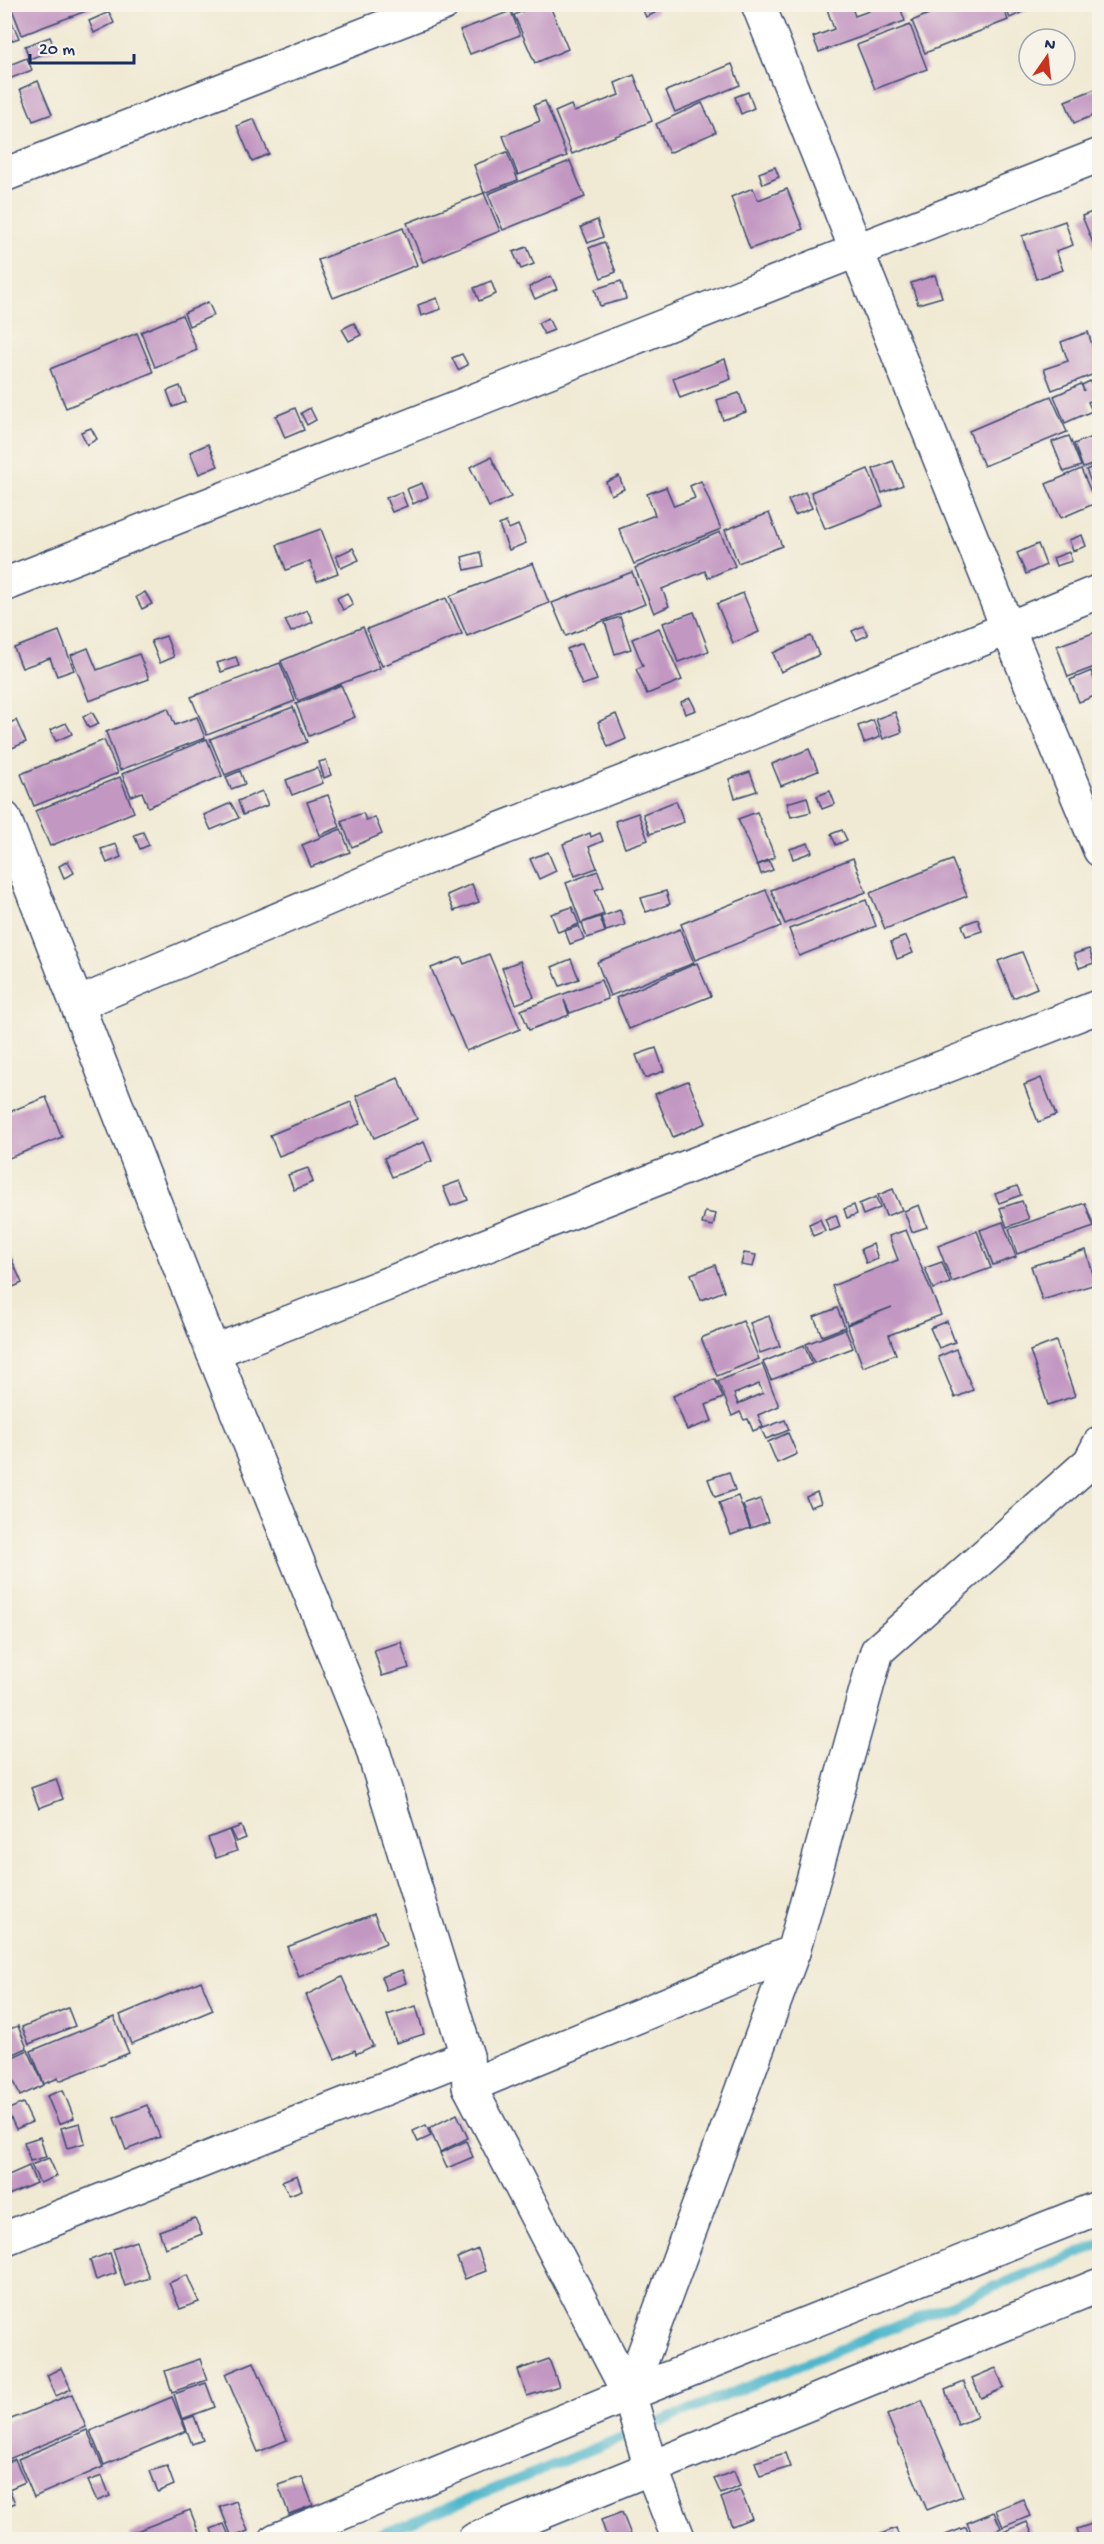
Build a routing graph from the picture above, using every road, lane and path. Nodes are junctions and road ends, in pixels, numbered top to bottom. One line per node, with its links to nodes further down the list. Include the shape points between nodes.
1 (443, 4): 4 (street)
2 (758, 4): 5 (street)
3 (1100, 155): 5 (street)
4 (4, 174)
5 (856, 250): 6 (street); 8 (street)
6 (4, 585)
7 (1100, 591): 8 (street)
8 (1008, 629): 10 (street); 11 (street, via 402,867)
9 (4, 818): 11 (street)
10 (1100, 850)
11 (78, 1004): 13 (street)
12 (1100, 1006): 13 (street)
13 (213, 1352): 16 (street, via 371,1744)
14 (1100, 1443): 15 (street, via 1090,1462 877,1651)
15 (793, 1952): 16 (street); 20 (street)
16 (468, 2071): 18 (street); 20 (street)
17 (1100, 2207): 20 (street)
18 (4, 2239)
19 (1100, 2285): 21 (street)
20 (632, 2402): 21 (street); 22 (street)
21 (649, 2460): 23 (street); 24 (street)
22 (276, 2540)
23 (474, 2540)
24 (680, 2540)

